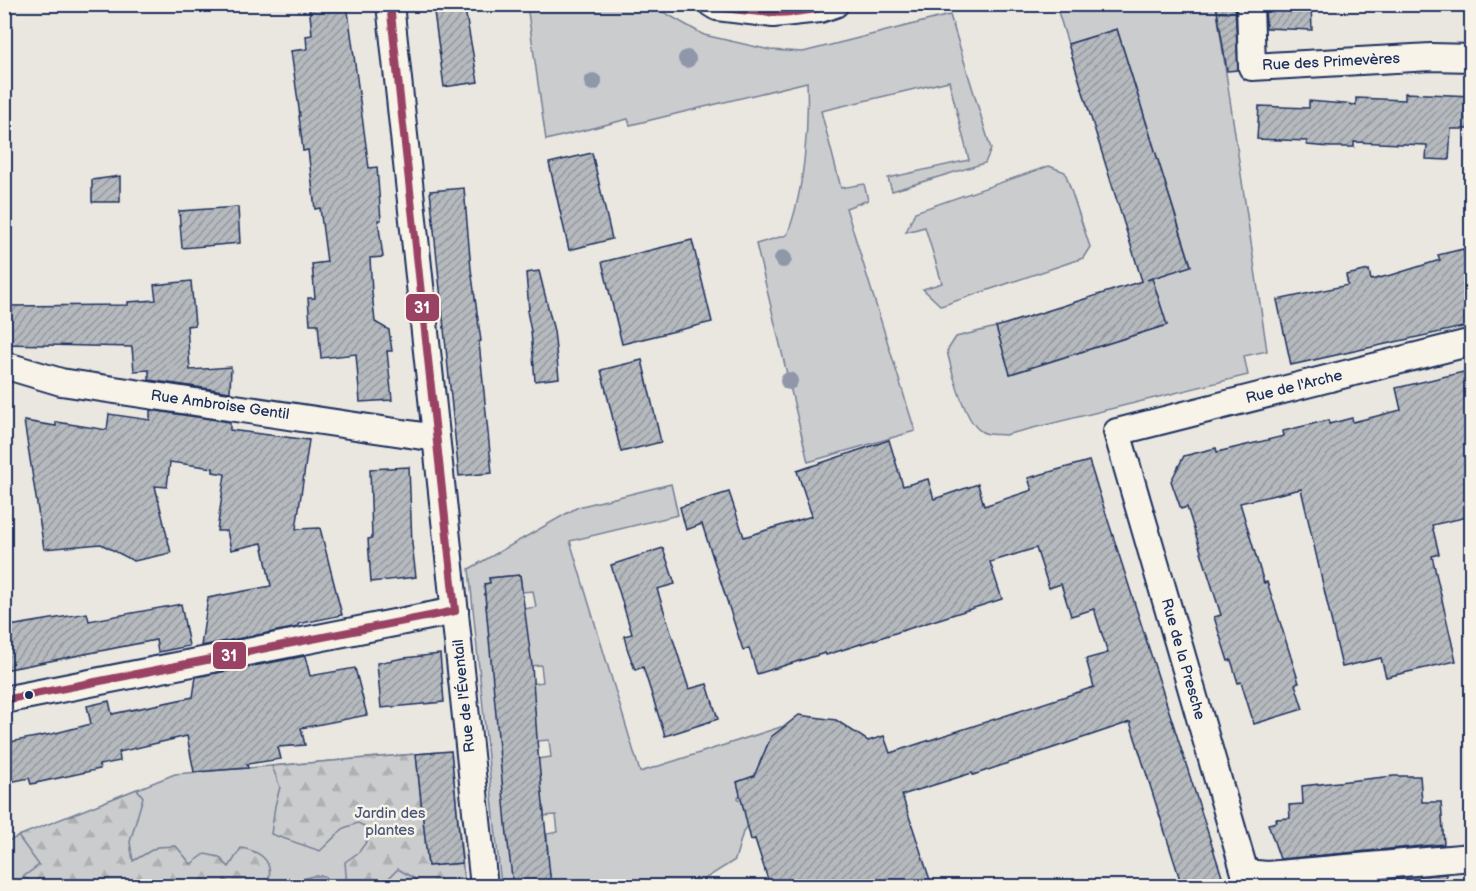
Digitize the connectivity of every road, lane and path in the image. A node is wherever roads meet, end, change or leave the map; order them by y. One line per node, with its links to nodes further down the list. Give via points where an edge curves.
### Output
1 (390, 4): 9 (street, Rue de l'Éventail)
2 (712, 4): 3 (street, via 773,14)
3 (835, 4)
4 (1250, 4): 5 (street, Rue des Primevères, via 1252,67)
5 (1472, 58)
6 (1472, 342): 8 (street, Rue de l'Arche)
7 (4, 365): 9 (street, Rue Ambroise Gentil, via 61,382)
8 (1117, 432): 13 (street, Rue de la Presche)
9 (436, 438): 10 (street, Rue de l'Éventail)
10 (455, 610): 11 (street); 14 (street, Rue de l'Éventail)
11 (4, 700)
12 (1472, 857): 13 (street)
13 (1245, 880)
14 (484, 886)

